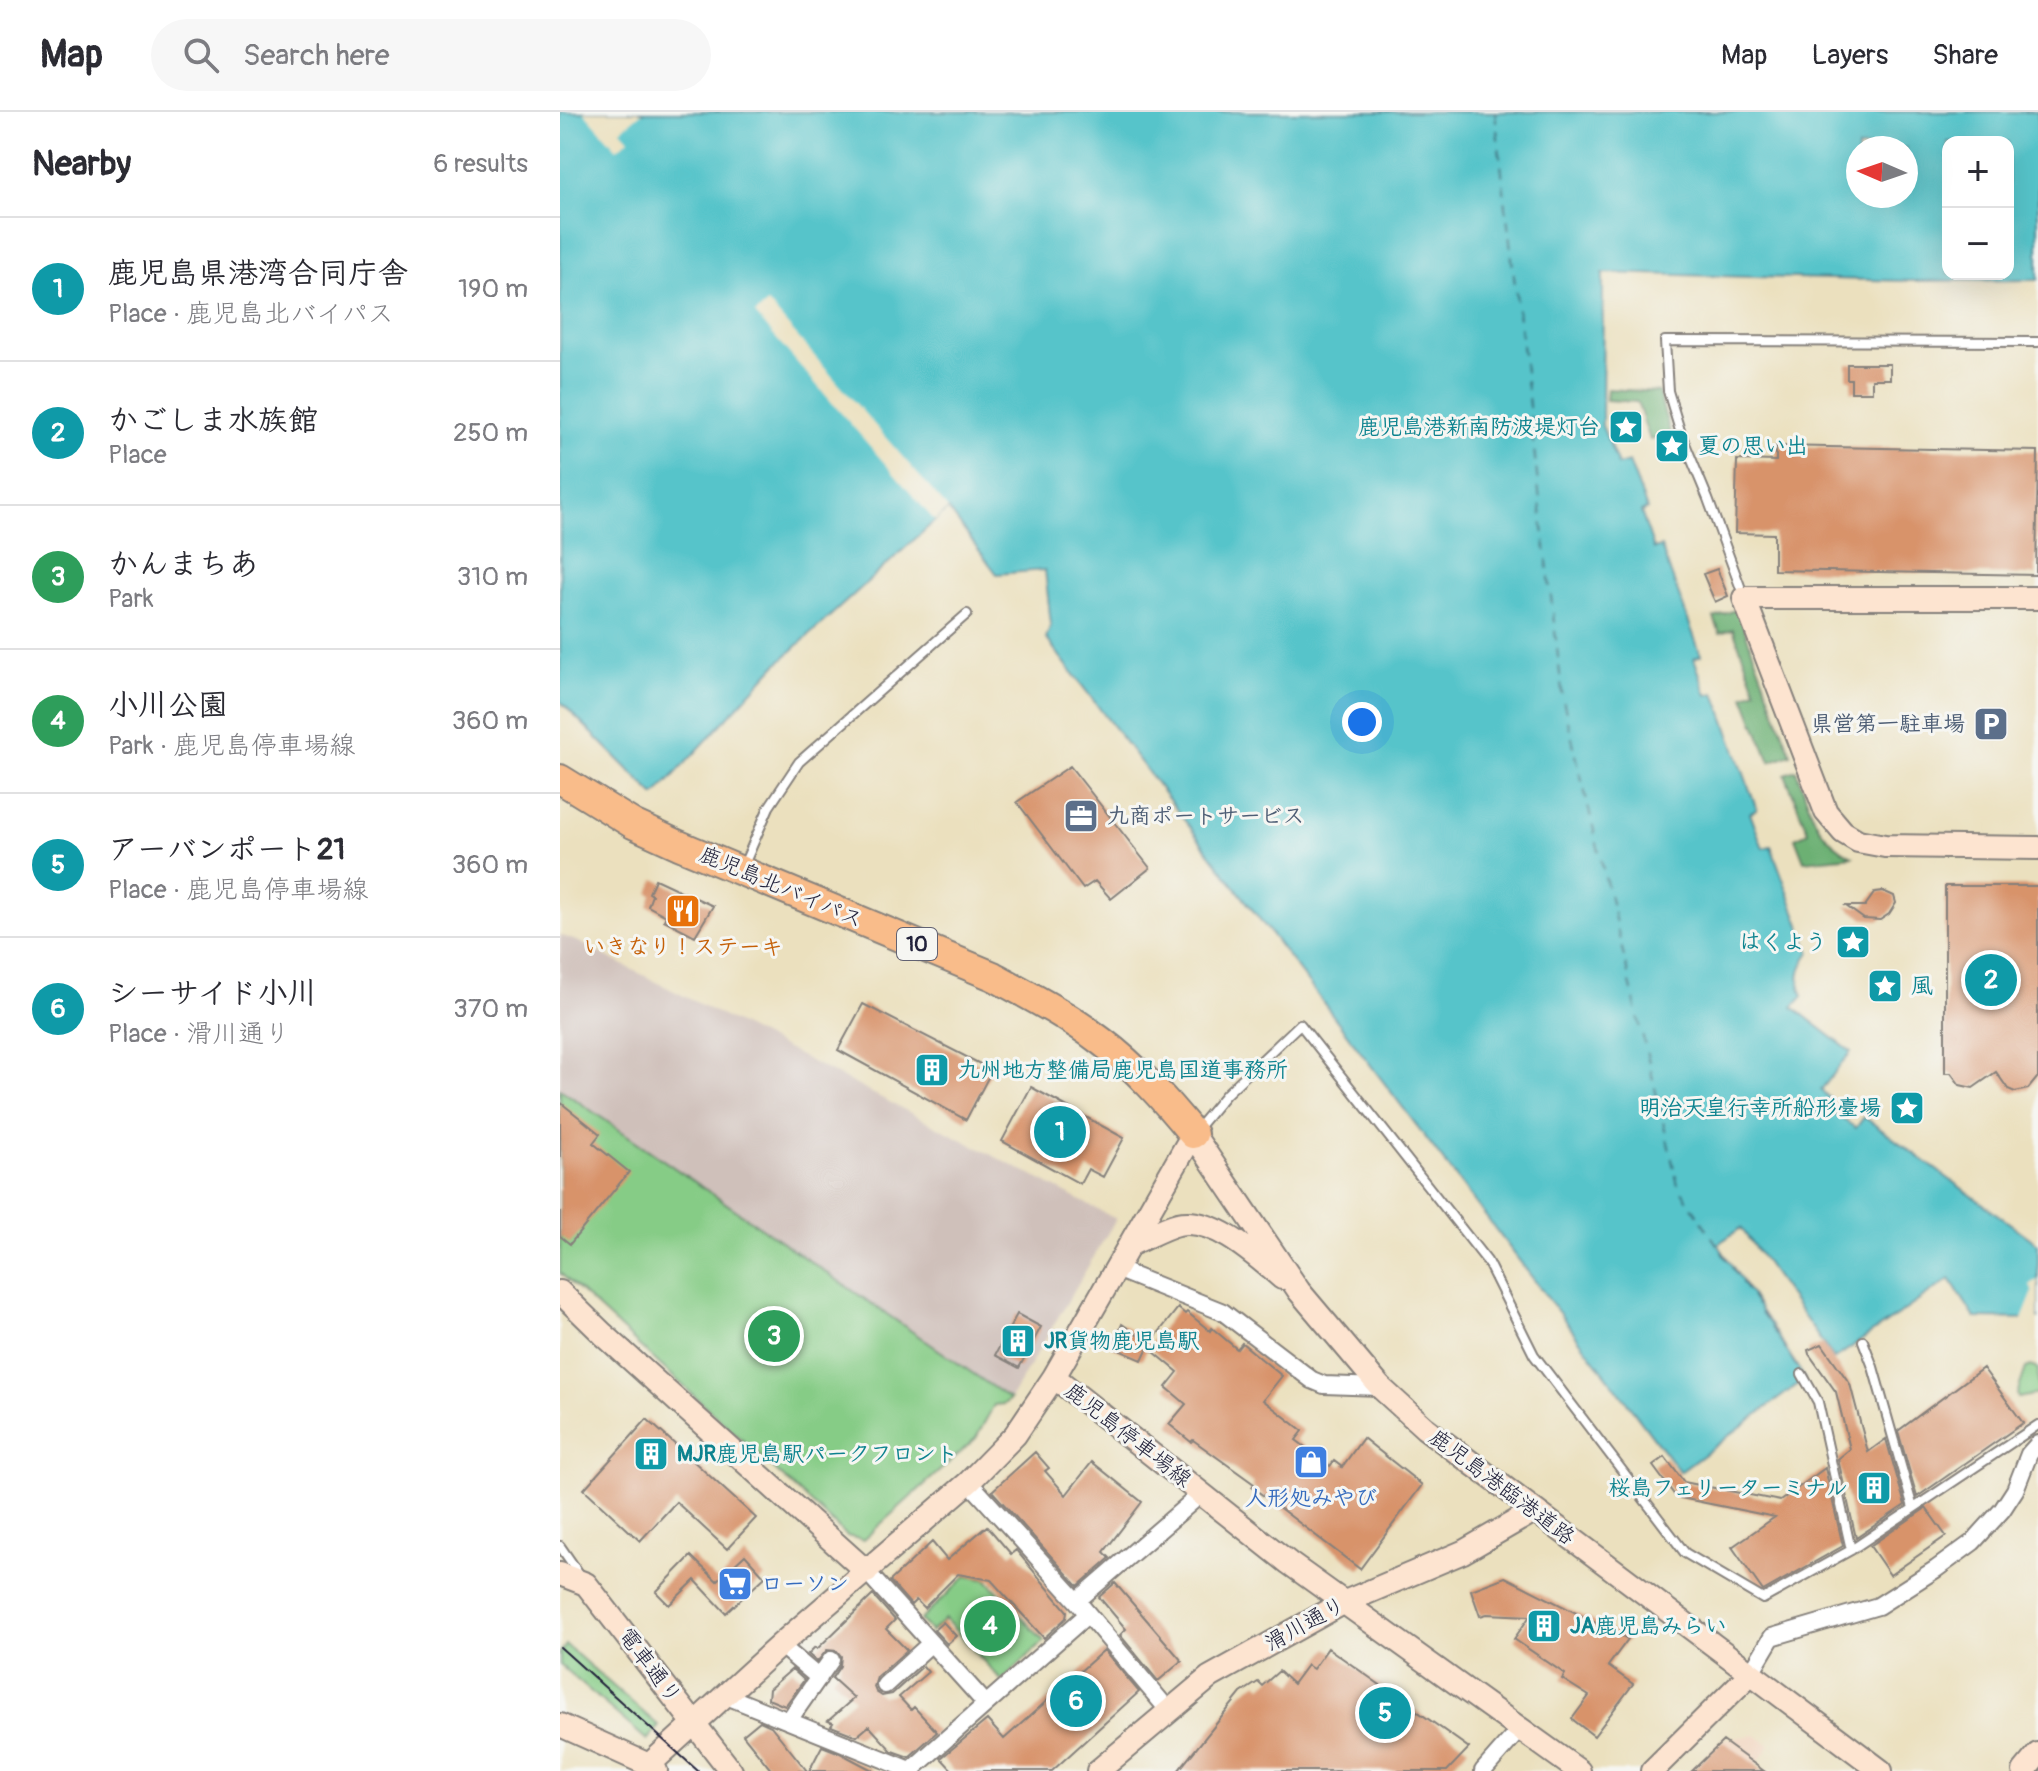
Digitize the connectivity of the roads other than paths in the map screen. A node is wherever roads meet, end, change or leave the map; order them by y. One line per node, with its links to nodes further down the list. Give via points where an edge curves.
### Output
1 (2038, 342): 2 (lane, via 1665,341 1668,391 1681,434)
2 (1744, 598): 3 (street); 6 (street, via 1826,812 1843,832 1885,846)
3 (2038, 598)
4 (967, 614): 7 (lane, via 799,762 769,807)
5 (560, 779): 7 (highway, 鹿児島北バイパス / 10, via 633,824)
6 (2038, 848)
7 (741, 872): 8 (highway, 鹿児島北バイパス / 10, via 993,976 1035,999 1124,1060)
8 (1193, 1134): 9 (street); 11 (street, 鹿児島港臨港道路); 24 (lane, via 1226,1094 1300,1024 1487,1261 1534,1355 1685,1553 1763,1599)
9 (1131, 1244): 10 (street); 11 (street, via 1178,1224 1195,1223 1240,1245)
10 (1116, 1269): 15 (street); 16 (street, via 1223,1312 1312,1380)
11 (1299, 1291): 16 (street, 鹿児島港臨港道路)
12 (560, 1292): 25 (street)
13 (1863, 1341): 21 (lane)
14 (1802, 1374): 24 (lane, via 1818,1402)
15 (1054, 1377): 19 (street, 鹿児島停車場線, via 1015,1435); 20 (street, 鹿児島停車場線)
16 (1380, 1387): 22 (street, 鹿児島港臨港道路)
17 (2038, 1425): 21 (lane)
18 (2038, 1444): 33 (street, via 2002,1510 1973,1542 1878,1606 1772,1637)
19 (969, 1482): 25 (street, 鹿児島停車場線); 29 (street)
20 (1202, 1493): 28 (street, 鹿児島停車場線); 29 (street)
21 (1913, 1508): 24 (lane)
22 (1534, 1511): 28 (street, 滑川通り, via 1463,1552); 33 (street, 鹿児島港臨港道路)
23 (560, 1546): 27 (lane)
24 (1851, 1550)
25 (867, 1572): 30 (street); 31 (street, 鹿児島停車場線)
26 (560, 1574): 27 (street)
27 (586, 1584): 40 (street, 電車通り)
28 (1345, 1602): 38 (street, 滑川通り, via 1210,1677); 42 (street, 鹿児島停車場線)
29 (1082, 1608): 37 (street); 38 (street)
30 (931, 1643): 35 (street); 37 (street)
31 (780, 1645): 34 (street); 36 (street, 鹿児島停車場線)
32 (831, 1660): 34 (street)
33 (1750, 1674): 50 (street); 51 (street, 鹿児島港臨港道路)
34 (819, 1678): 39 (street)
35 (885, 1685)
36 (724, 1695): 39 (street); 40 (street, 鹿児島停車場線)
37 (986, 1704): 46 (street)
38 (1169, 1711): 47 (street, 滑川通り)
39 (789, 1720): 46 (street)
40 (693, 1723): 44 (street, 鹿児島停車場線); 45 (street, 電車通り)
41 (560, 1725): 44 (street, 鹿児島停車場線)
42 (1520, 1729): 48 (street); 49 (street, 鹿児島停車場線)
43 (2038, 1754): 52 (street)
44 (653, 1768)
45 (731, 1771)
46 (912, 1771)
47 (1098, 1771)
48 (1483, 1771)
49 (1579, 1771)
50 (1652, 1771)
51 (1881, 1771)
52 (2024, 1771)

